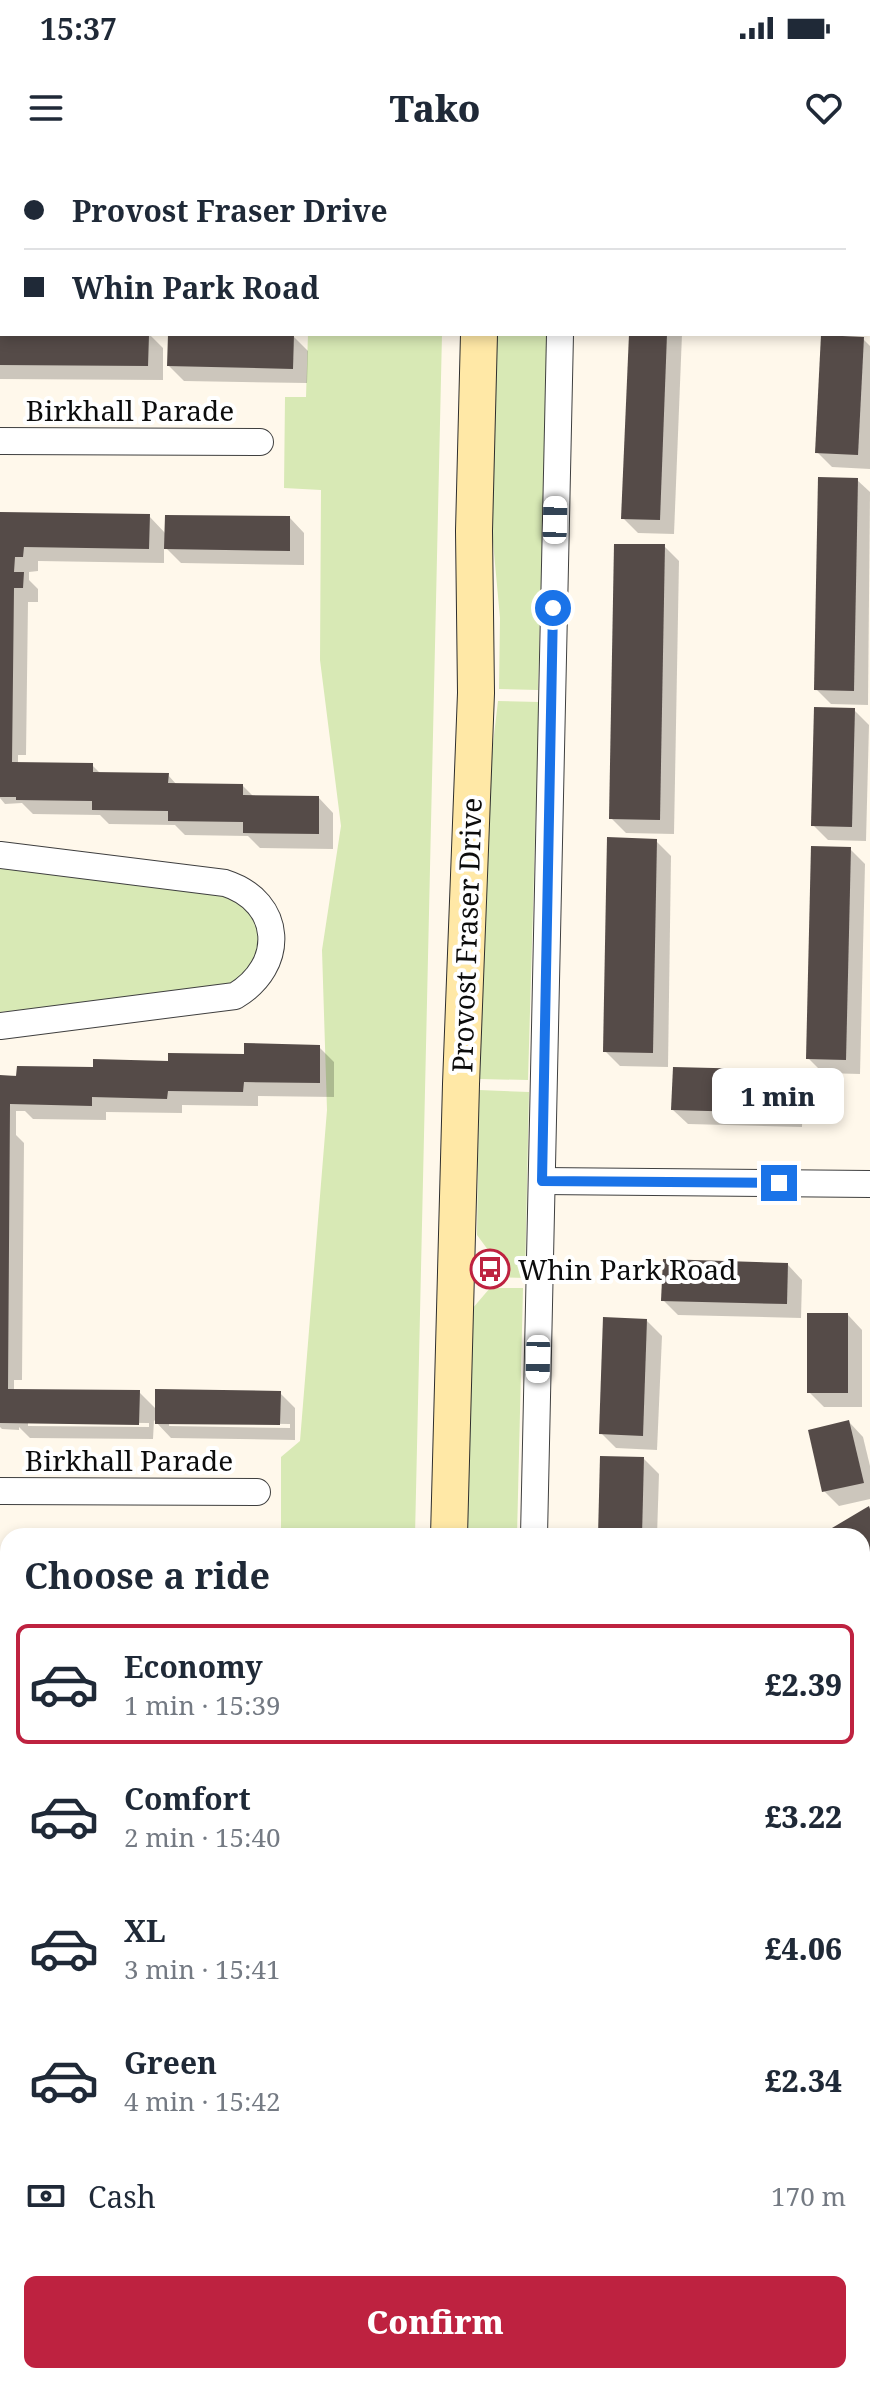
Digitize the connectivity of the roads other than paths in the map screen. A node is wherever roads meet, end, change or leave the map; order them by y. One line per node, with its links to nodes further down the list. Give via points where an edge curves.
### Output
1 (479, 336): 11 (street, Provost Fraser Drive, via 476,693)
2 (560, 336): 7 (street)
3 (0, 441): 4 (street, Birkhall Parade)
4 (260, 442)
5 (0, 855): 6 (street, via 225,883 251,895 271,933 260,977 235,996)
6 (0, 1026)
7 (542, 1181): 8 (street); 12 (street)
8 (870, 1184)
9 (0, 1491): 10 (street, Birkhall Parade)
10 (257, 1492)
11 (449, 1528)
12 (534, 1528)

